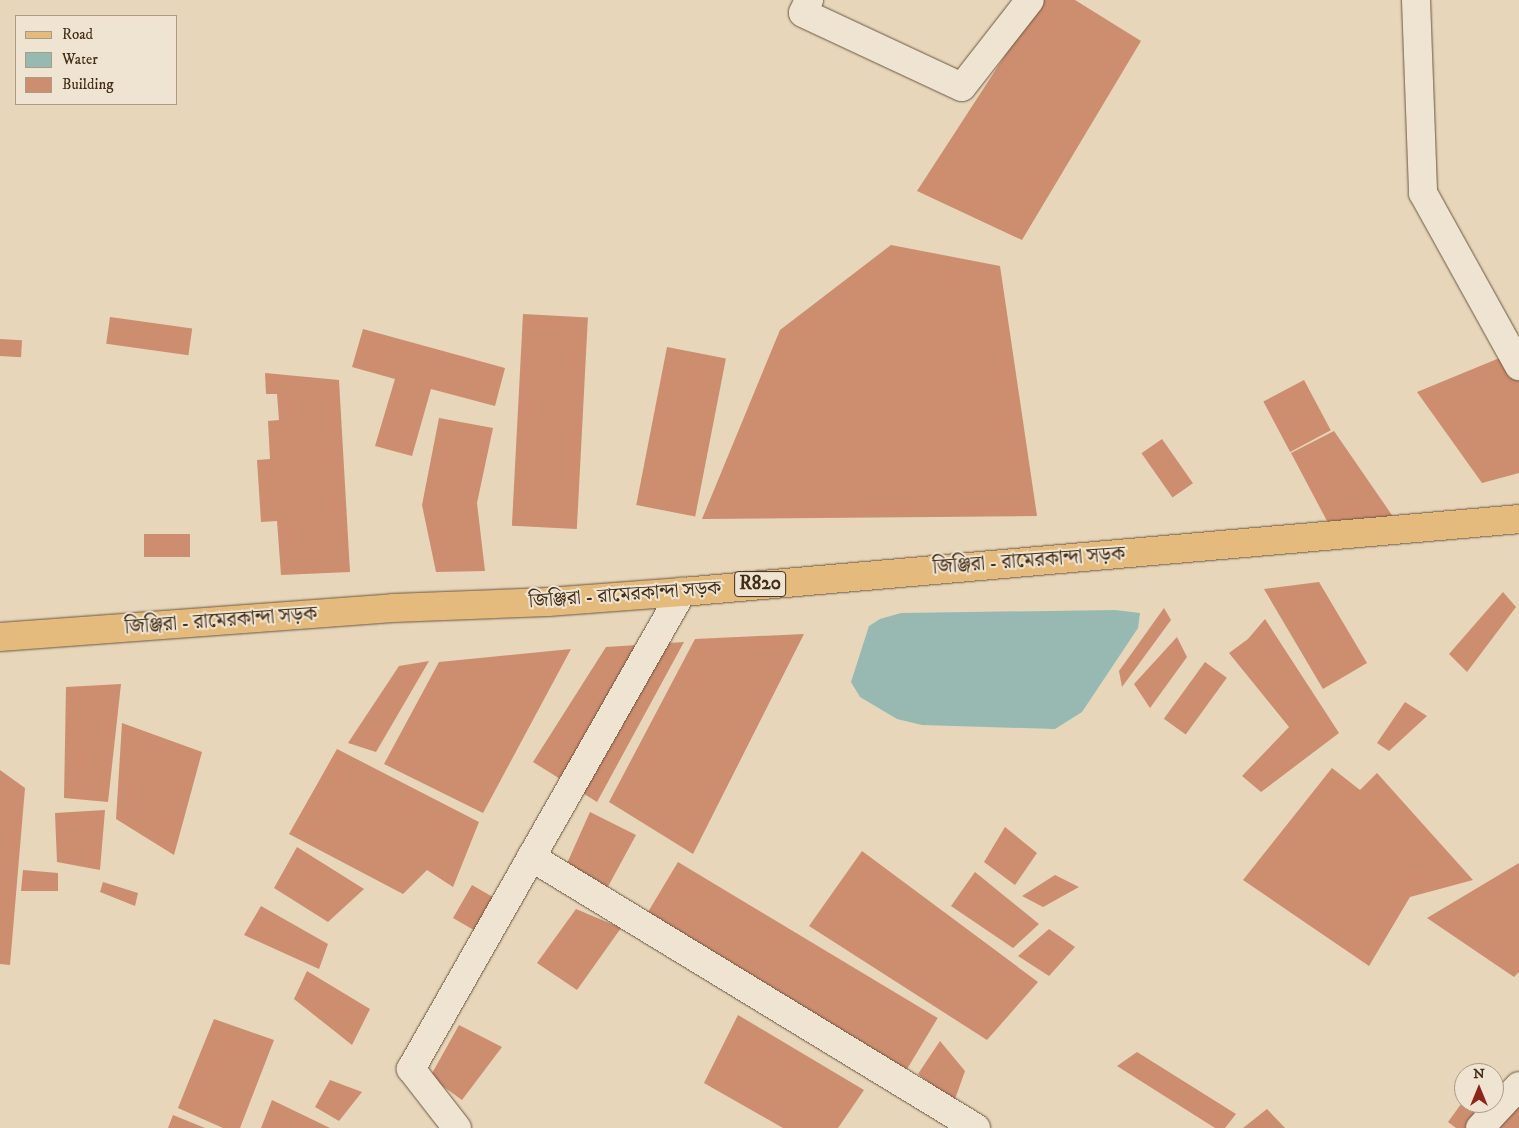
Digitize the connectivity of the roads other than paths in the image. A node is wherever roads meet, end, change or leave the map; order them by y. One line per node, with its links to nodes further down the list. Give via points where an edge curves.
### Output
1 (809, 0): 2 (street, via 803,13 962,87)
2 (1030, 0)
3 (1416, 0): 4 (street, via 1423,193)
4 (1519, 366)
5 (1519, 519): 6 (main road, জিঞ্জিরা - রামেরকান্দা সড়ক / R820)
6 (682, 592): 7 (main road, জিঞ্জিরা - রামেরকান্দা সড়ক / R820, via 548,602 393,608); 8 (street)
7 (0, 638)
8 (531, 857): 10 (street, via 411,1069); 11 (street)
9 (1519, 1086): 12 (street)
10 (457, 1128)
11 (976, 1128)
12 (1480, 1128)

